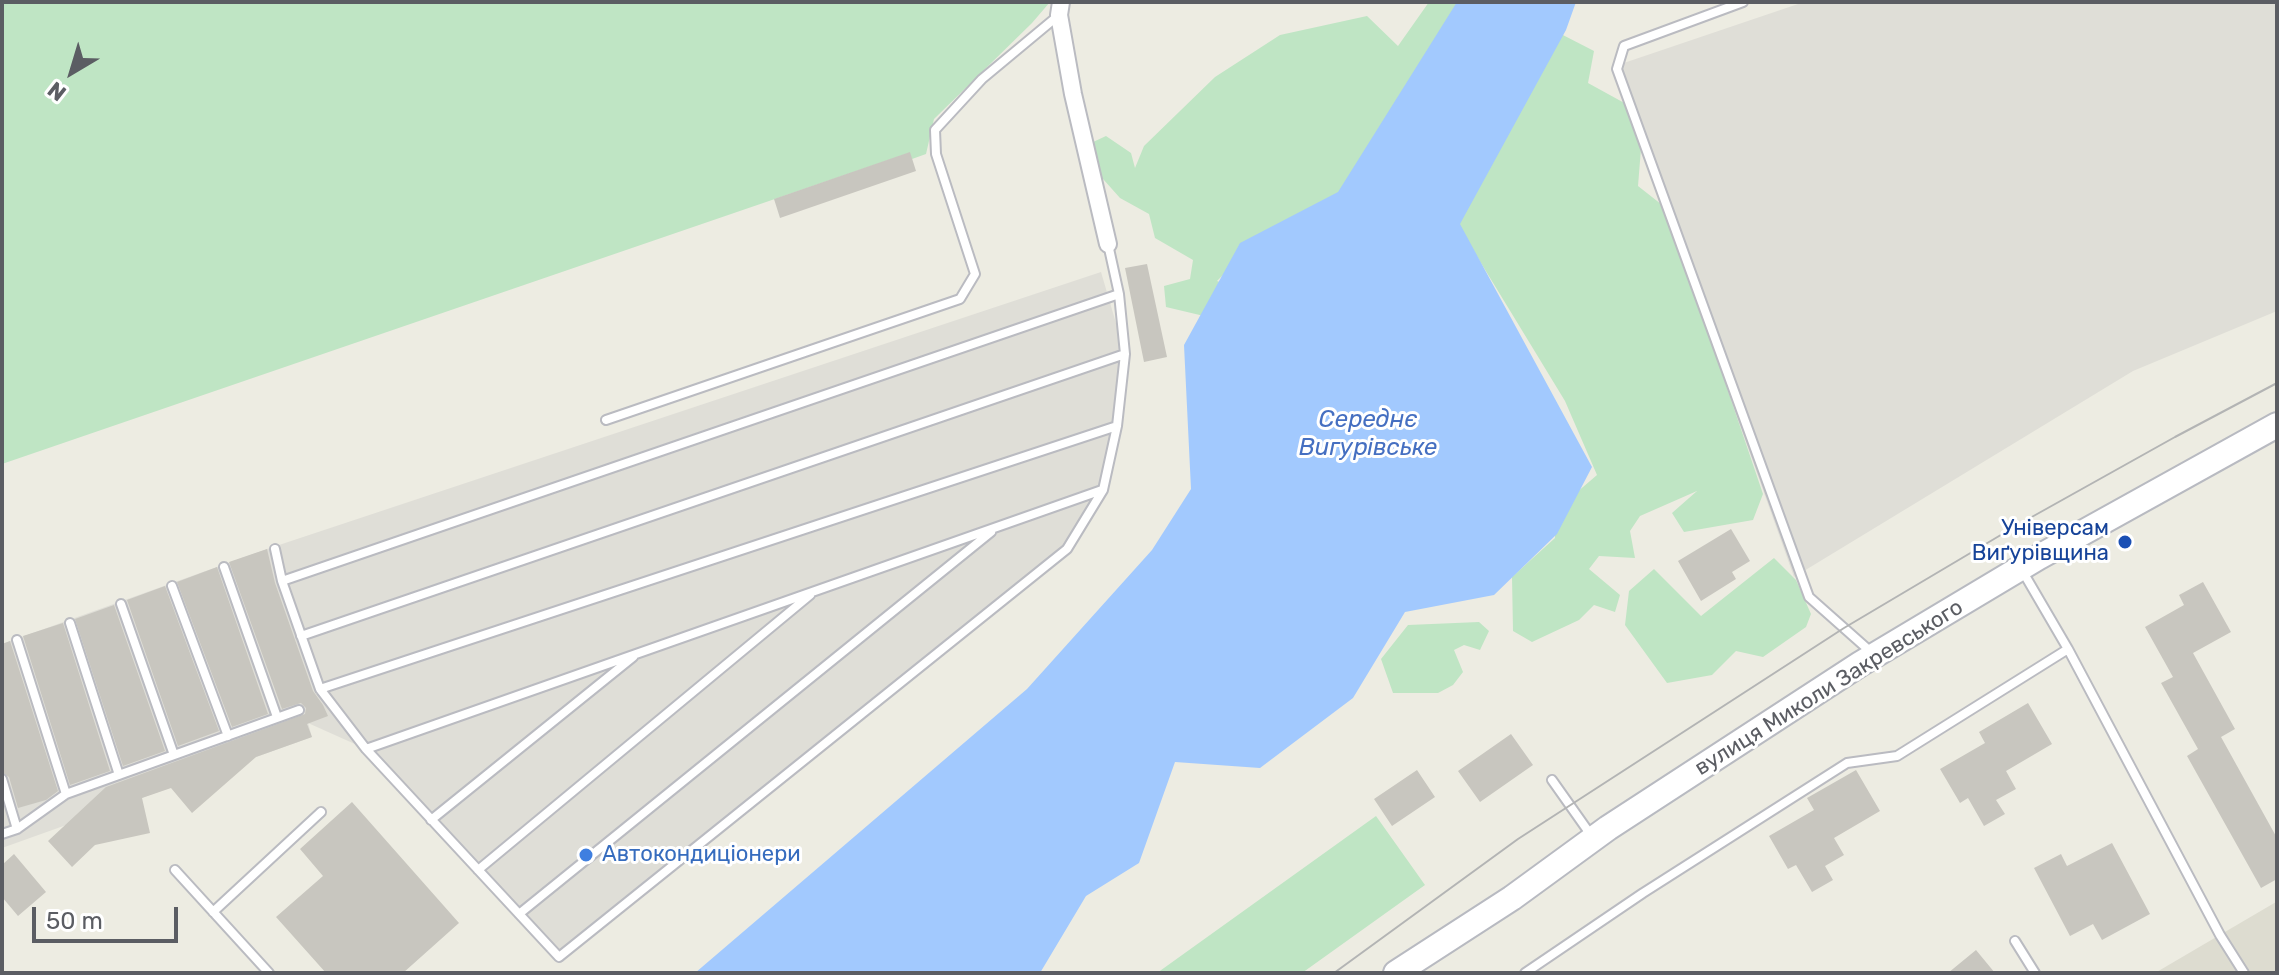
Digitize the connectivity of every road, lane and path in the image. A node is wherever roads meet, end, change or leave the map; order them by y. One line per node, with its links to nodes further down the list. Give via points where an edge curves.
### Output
1 (1743, 2): 23 (lane, via 1624,46 1617,69 1809,597)
2 (1060, 8): 3 (street, via 1073,94); 6 (lane, via 935,130 936,154 975,274 960,299)
3 (1108, 244): 4 (lane)
4 (1119, 294): 5 (lane); 14 (lane)
5 (1125, 354): 8 (lane); 19 (lane)
6 (606, 420)
7 (2277, 425): 13 (street, вулиця Миколи Закревського)
8 (1117, 426): 9 (lane); 24 (lane)
9 (1103, 490): 10 (lane); 42 (lane, via 1067,549 559,957)
10 (996, 527): 16 (lane); 42 (lane)
11 (275, 549): 14 (lane)
12 (224, 567): 26 (lane)
13 (2020, 568): 21 (lane); 23 (street, вулиця Миколи Закревського)
14 (282, 581): 19 (lane)
15 (172, 586): 27 (lane)
16 (814, 591): 22 (lane); 40 (lane)
17 (121, 604): 29 (lane)
18 (70, 623): 30 (lane)
19 (301, 636): 24 (lane)
20 (17, 640): 33 (lane)
21 (2068, 649): 46 (lane, via 1897,756 1847,763); 48 (lane)
22 (638, 653): 28 (lane); 35 (lane)
23 (1875, 655): 38 (street, вулиця Миколи Закревського)
24 (320, 689): 28 (lane)
25 (299, 710): 26 (lane)
26 (277, 717): 27 (lane)
27 (228, 736): 29 (lane)
28 (366, 749): 35 (lane)
29 (174, 755): 30 (lane)
30 (119, 775): 33 (lane)
31 (2, 779): 36 (lane)
32 (1552, 780): 38 (lane)
33 (66, 794): 36 (lane)
34 (321, 812): 41 (lane)
35 (431, 820): 40 (lane)
36 (17, 829): 37 (lane)
37 (2, 834)
38 (1593, 839): 45 (street, вулиця Миколи Закревського)
39 (175, 870): 41 (lane)
40 (478, 870): 42 (lane)
41 (213, 912): 44 (lane)
42 (519, 914)
43 (2015, 941): 47 (lane)
44 (269, 973)
45 (1396, 973)
46 (1525, 973)
47 (2035, 973)
48 (2244, 973)

